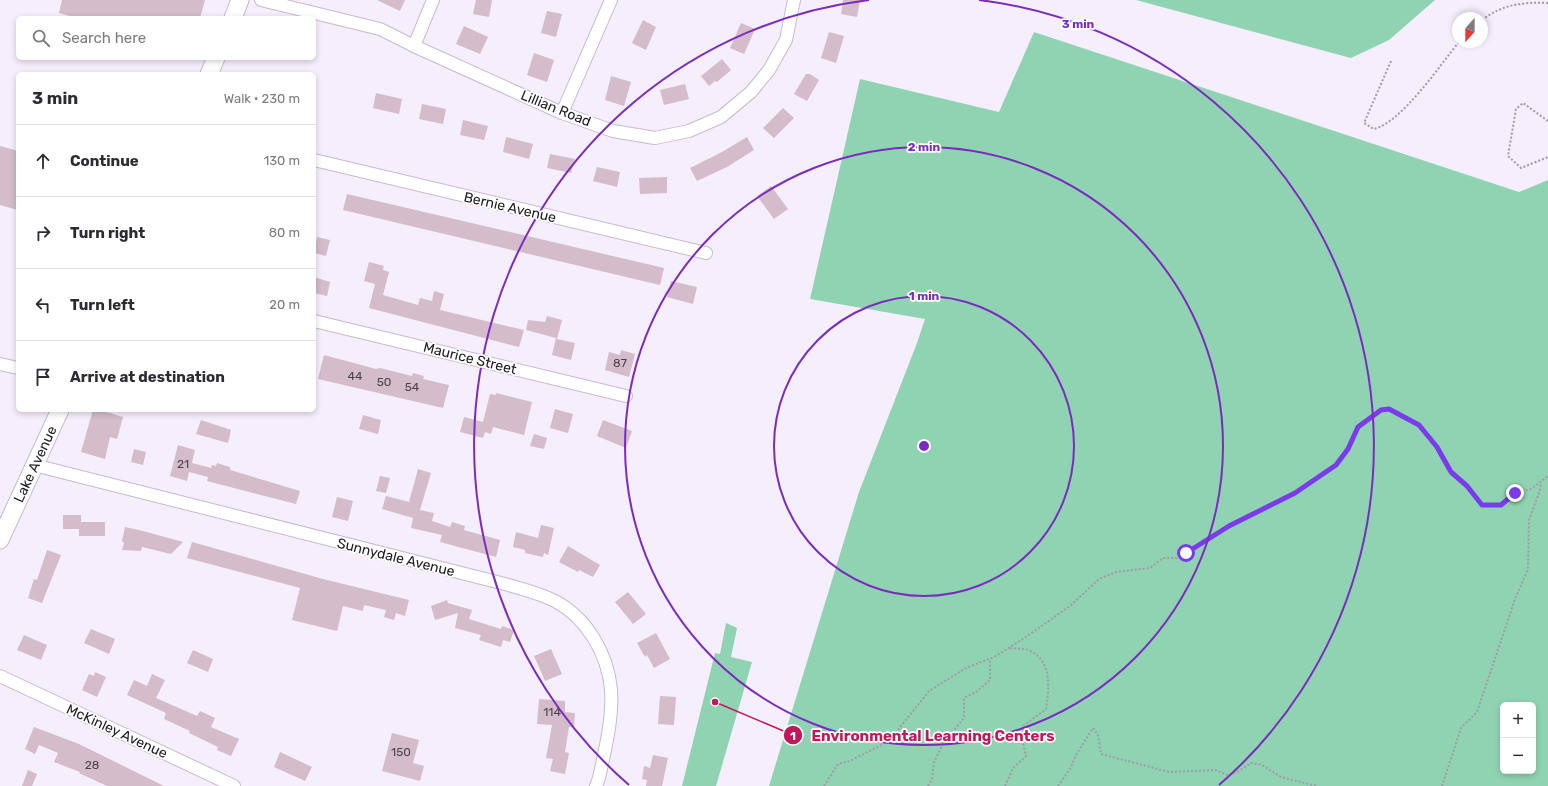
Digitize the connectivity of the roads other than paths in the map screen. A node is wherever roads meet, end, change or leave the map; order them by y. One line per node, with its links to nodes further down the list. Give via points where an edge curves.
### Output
1 (240, 0): 6 (main road)
2 (261, 0): 7 (street, Lillian Road, via 380,29)
3 (433, 0): 7 (street)
4 (610, 0): 10 (street)
5 (794, 0): 10 (street, Lillian Road, via 786,40 769,70 751,92 721,117 689,131 655,138 613,131)
6 (234, 16)
7 (414, 46): 10 (street, Lillian Road)
8 (215, 60): 9 (main road)
9 (210, 72)
10 (562, 112)
11 (316, 160): 12 (street, Bernie Avenue)
12 (706, 253)
13 (316, 321): 16 (street, Maurice Street)
14 (0, 364): 15 (street)
15 (16, 368)
16 (626, 396)
17 (59, 412): 18 (main road, Lake Avenue)
18 (34, 465): 19 (main road, Lake Avenue); 22 (street, Sunnydale Avenue, via 506,584 554,601 571,612 588,629 607,666 611,690 610,720)
19 (0, 540)
20 (0, 676): 21 (street, McKinley Avenue)
21 (234, 786)
22 (596, 786)

